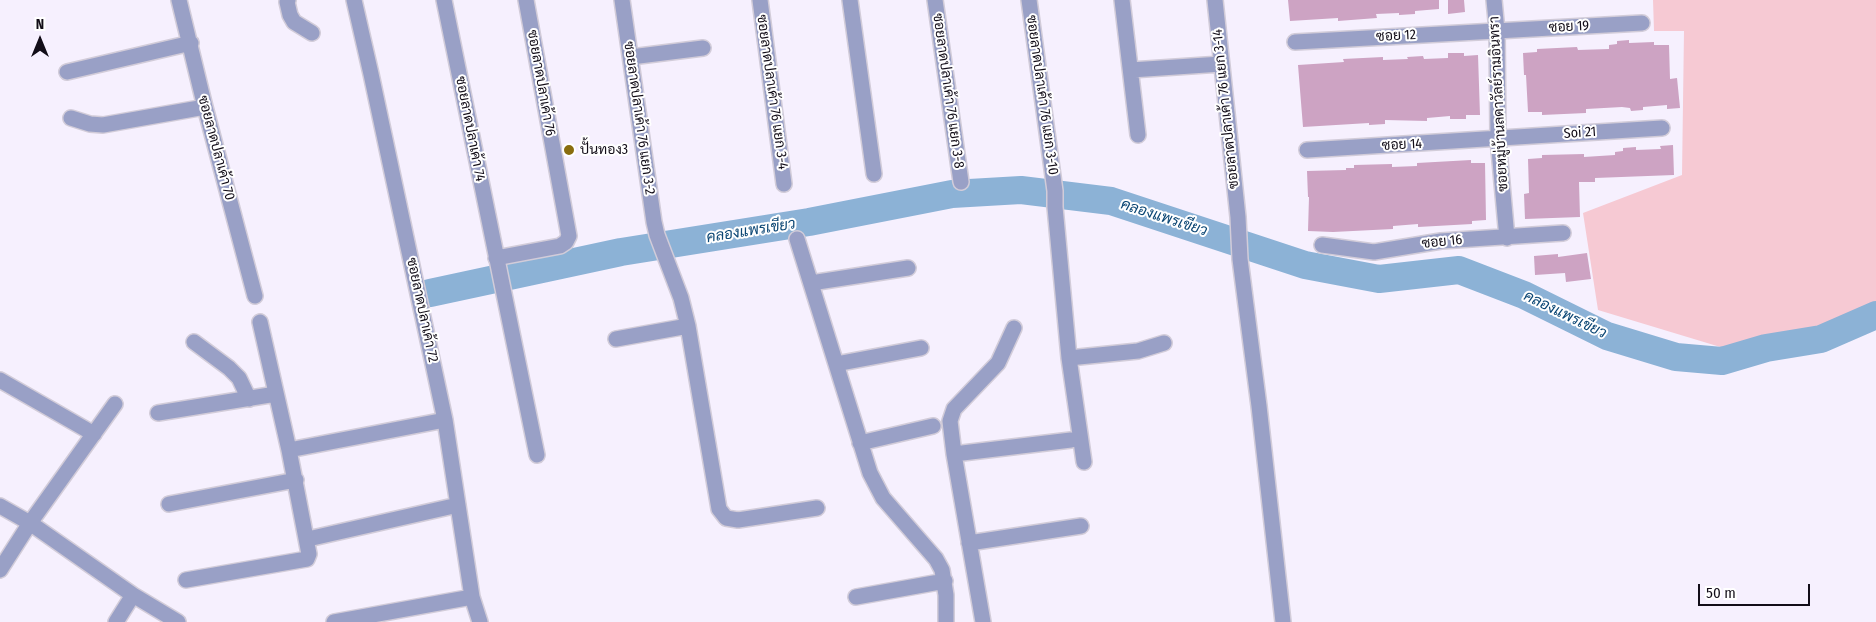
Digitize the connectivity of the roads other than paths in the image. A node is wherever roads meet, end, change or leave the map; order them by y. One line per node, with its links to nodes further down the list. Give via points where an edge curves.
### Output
1 (180, 0): 18 (street, ซอยลาดปลาเค้า 70)
2 (288, 0): 16 (street, via 294,22)
3 (354, 0): 55 (street, ซอยลาดปลาเค้า 72)
4 (444, 0): 37 (street, ซอยลาดปลาเค้า 74)
5 (526, 0): 37 (street, ซอยลาดปลาเค้า 76, via 569,236 560,246)
6 (622, 0): 20 (street, ซอยลาดปลาเค้า 76 แยก 3-2)
7 (760, 0): 32 (street, ซอยลาดปลาเค้า 76 แยก 3-4)
8 (850, 0): 30 (street)
9 (935, 0): 31 (street, ซอยลาดปลาเค้า 76 แยก 3-8)
10 (1029, 0): 48 (street, ซอยลาดปลาเค้า 76 แยก 3-10, via 1055,190)
11 (1122, 0): 22 (street)
12 (1215, 0): 21 (street, ซอยลาดปลาเค้า 76 แยก 3-14)
13 (1494, 0): 15 (street, ซอยหมู่บ้านลดาวัลย์รามอินทรา)
14 (1642, 23): 15 (street, ซอย 19)
15 (1497, 31): 17 (street, ซอย 12); 28 (street, ซอยหมู่บ้านลดาวัลย์รามอินทรา)
16 (312, 33)
17 (1295, 42)
18 (191, 43): 23 (street); 24 (street, ซอยลาดปลาเค้า 70)
19 (703, 48): 20 (street)
20 (631, 57): 42 (street, ซอยลาดปลาเค้า 76 แยก 3-2, via 657,235)
21 (1221, 64): 22 (street); 85 (street, ซอยลาดปลาเค้า 76 แยก 3-14, via 1240,259)
22 (1131, 70): 27 (street)
23 (67, 72)
24 (205, 106): 25 (street, via 103,125); 40 (street, ซอยลาดปลาเค้า 70)
25 (70, 118)
26 (1662, 128): 28 (street, Soi 21)
27 (1138, 135)
28 (1498, 139): 29 (street, ซอย 14); 34 (street, ซอยหมู่บ้านลดาวัลย์รามอินทรา)
29 (1307, 150)
30 (874, 174)
31 (961, 182)
32 (784, 184)
33 (1563, 233): 34 (street, ซอย 16)
34 (1507, 238): 36 (street, ซอย 16, via 1441,241 1374,252)
35 (797, 239): 39 (street)
36 (1322, 244)
37 (496, 258): 61 (street, ซอยลาดปลาเค้า 74)
38 (908, 268): 39 (street)
39 (811, 283): 49 (street)
40 (255, 296)
41 (260, 322): 51 (street)
42 (688, 326): 44 (street); 68 (street, ซอยลาดปลาเค้า 76 แยก 3-2, via 719,508 726,518 738,520)
43 (1014, 328): 62 (street, via 998,362 954,409 950,420)
44 (616, 339)
45 (194, 342): 52 (street, via 239,378)
46 (1164, 343): 48 (street, via 1138,351)
47 (921, 348): 49 (street)
48 (1069, 358): 63 (street, ซอยลาดปลาเค้า 76 แยก 3-10)
49 (836, 364): 59 (street)
50 (0, 380): 57 (street)
51 (276, 394): 52 (street); 60 (street)
52 (249, 398): 54 (street)
53 (115, 404): 57 (street)
54 (158, 412)
55 (445, 420): 60 (street); 66 (street, ซอยลาดปลาเค้า 72)
56 (933, 426): 59 (street)
57 (94, 434): 69 (street)
58 (1071, 440): 62 (street)
59 (860, 443): 75 (street, via 883,498 936,559)
60 (289, 450): 64 (street)
61 (537, 454)
62 (954, 454): 72 (street)
63 (1084, 462)
64 (296, 480): 65 (street); 71 (street)
65 (169, 504)
66 (458, 504): 71 (street); 77 (street, ซอยลาดปลาเค้า 72)
67 (0, 506): 69 (street)
68 (817, 508)
69 (30, 523): 73 (street); 76 (street)
70 (1081, 526): 72 (street)
71 (308, 539): 74 (street, via 310,550 307,559)
72 (969, 543): 84 (street)
73 (0, 570)
74 (186, 580)
75 (945, 581): 78 (street); 83 (street)
76 (133, 595): 79 (street); 80 (street)
77 (472, 597): 81 (street); 82 (street, ซอยลาดปลาเค้า 72)
78 (856, 597)
79 (116, 622)
80 (178, 622)
81 (334, 622)
82 (480, 622)
83 (946, 622)
84 (983, 622)
85 (1283, 622)

